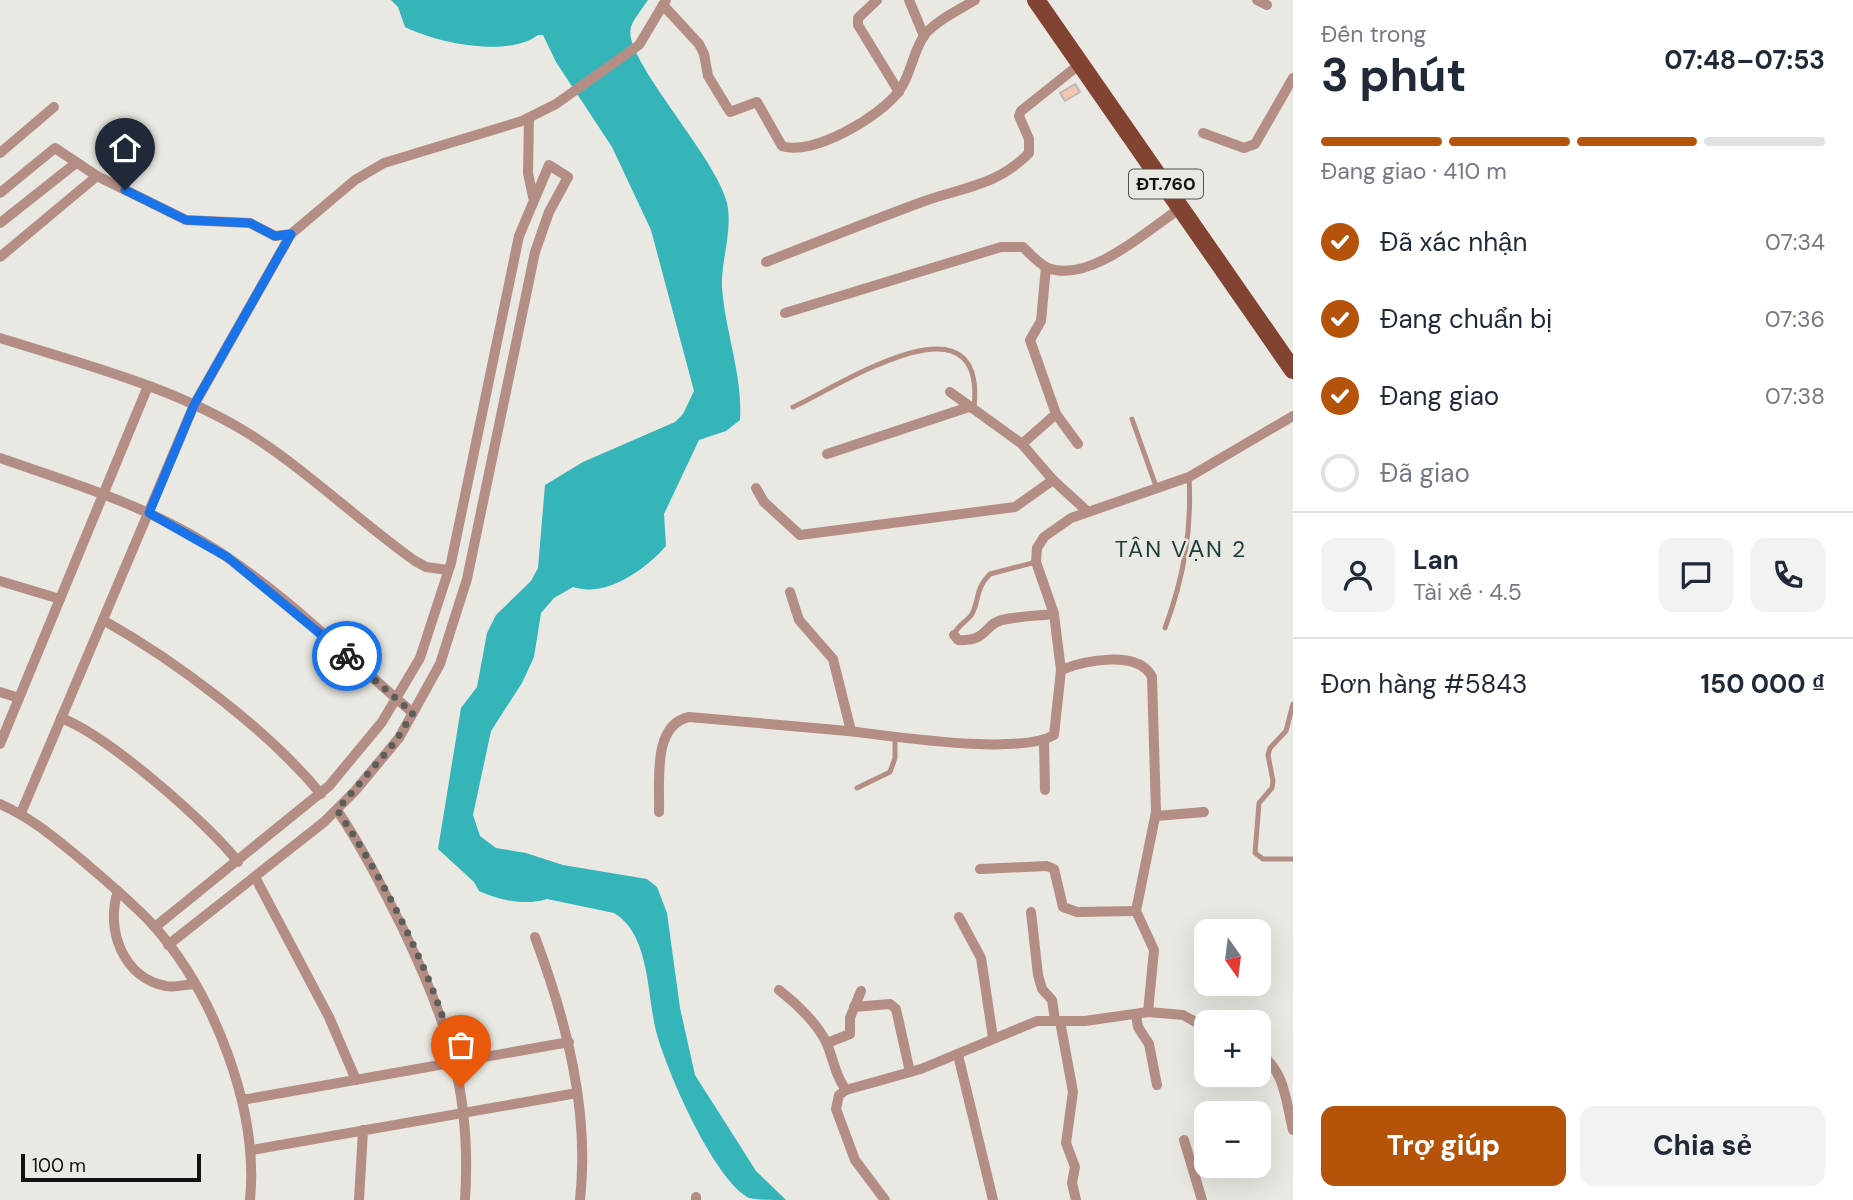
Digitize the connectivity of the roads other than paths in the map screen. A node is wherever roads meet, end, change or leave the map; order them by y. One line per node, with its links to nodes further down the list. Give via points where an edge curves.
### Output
1 (877, 0): 9 (street, via 858,18 858,25)
2 (909, 0): 6 (street)
3 (975, 0): 6 (street)
4 (1036, 0): 7 (main road, ĐT.760)
5 (665, 2): 9 (street, via 699,44 708,76 730,112 757,102 782,146 810,148 866,120); 11 (street, via 639,45)
6 (924, 36): 9 (street)
7 (1080, 64): 18 (main road, ĐT.760); 22 (street, via 1021,111 1018,116 1029,139 1029,153 1003,175)
8 (1293, 78): 12 (street, via 1255,144 1244,148)
9 (899, 92)
10 (54, 107): 13 (street)
11 (529, 118): 17 (street, via 528,173); 20 (street, via 384,163 355,180)
12 (1203, 133)
13 (0, 153)
14 (76, 163): 15 (street); 16 (street, via 55,148); 19 (street)
15 (97, 176): 20 (street, via 186,220 250,223 275,236); 21 (street)
16 (0, 193)
17 (533, 197): 24 (street, via 519,236); 25 (street, via 549,165 568,177 535,252)
18 (1182, 207): 23 (street, via 1099,264 1077,270); 28 (main road, ĐT.760)
19 (0, 223)
20 (291, 234): 31 (street)
21 (0, 257)
22 (766, 262)
23 (1046, 267): 26 (street, via 1023,247 1001,247); 34 (street, via 1041,321 1030,340)
24 (508, 292): 25 (street); 49 (street)
25 (527, 294): 62 (street, via 467,579 436,674)
26 (785, 313)
27 (0, 338): 29 (street)
28 (1293, 370)
29 (148, 386): 31 (street); 45 (street)
30 (950, 392): 33 (street)
31 (194, 405): 47 (street); 49 (street, via 276,452 415,561)
32 (793, 407): 33 (lane, via 895,356 943,347 956,350 966,362 976,390)
33 (971, 407): 37 (street); 39 (street)
34 (1056, 414): 37 (street); 38 (street)
35 (1293, 416): 41 (street)
36 (1132, 419): 44 (lane)
37 (1022, 444): 42 (street)
38 (1078, 444)
39 (827, 454)
40 (0, 458): 45 (street)
41 (1189, 477): 44 (street); 55 (lane, via 1187,553)
42 (1053, 480): 43 (street, via 1015,507 800,535 764,502); 46 (street)
43 (756, 488)
44 (1157, 489): 46 (street)
45 (103, 494): 47 (street); 52 (street)
46 (1088, 512): 48 (street, via 1044,537)
47 (149, 513): 54 (street); 60 (street, via 227,557)
48 (1036, 562): 53 (street); 56 (lane, via 990,574 976,594 973,613)
49 (449, 570): 60 (street, via 424,649)
50 (0, 581): 52 (street)
51 (790, 592): 64 (street, via 799,620 833,659)
52 (60, 599): 59 (street)
53 (1054, 614): 56 (street, via 998,621 972,640 958,640); 57 (street)
54 (103, 620): 63 (street); 70 (street, via 165,657 269,742)
55 (1165, 628)
56 (954, 635)
57 (1060, 670): 66 (street, via 1057,726 1054,735); 76 (street, via 1094,659 1122,661 1149,671)
58 (0, 692): 59 (street)
59 (19, 698): 67 (street)
60 (396, 698): 62 (street); 70 (street, via 379,727)
61 (1293, 704): 77 (lane, via 1286,732 1268,755 1273,781 1259,803 1255,853 1263,859)
62 (413, 713): 72 (street, via 395,742)
63 (61, 718): 75 (street); 78 (street, via 90,732 158,786 222,841)
64 (851, 732): 65 (street); 73 (street, via 678,719 667,729 662,747)
65 (895, 739): 66 (street); 68 (lane, via 890,772)
66 (1044, 741): 69 (street)
67 (0, 744)
68 (857, 788)
69 (1045, 790)
70 (321, 794): 78 (street)
71 (0, 804): 75 (street)
72 (337, 810): 80 (street); 99 (street, via 375,874 433,992)
73 (659, 812)
74 (1204, 812): 76 (street)
75 (21, 813): 81 (street)
76 (1156, 816): 82 (street)
77 (1293, 859)
78 (238, 862): 85 (street)
79 (980, 869): 82 (street, via 1047,866 1054,869 1063,907 1077,912)
80 (255, 877): 87 (street); 102 (street, via 329,1017)
81 (118, 891): 85 (street); 88 (street, via 116,928 120,951 130,966 168,987)
82 (1136, 911): 92 (street, via 1154,950)
83 (1031, 912): 93 (street, via 1038,975)
84 (959, 917): 95 (street, via 981,958)
85 (155, 927): 87 (street)
86 (535, 937): 96 (street)
87 (168, 945): 88 (street)
88 (193, 984): 106 (street, via 216,1027)
89 (779, 990): 97 (street)
90 (861, 991): 91 (street)
91 (854, 1007): 97 (street, via 850,1034); 101 (street, via 890,1004 896,1009)
92 (1142, 1013): 93 (street); 94 (street, via 1183,1015); 103 (street, via 1138,1027 1149,1044)
93 (1057, 1021): 95 (street, via 1037,1021); 118 (street, via 1073,1092 1066,1143 1075,1167)
94 (1194, 1021)
95 (993, 1038): 98 (street)
96 (569, 1042): 99 (street); 105 (street)
97 (827, 1043): 104 (street)
98 (958, 1055): 101 (street); 117 (street)
99 (457, 1062): 102 (street); 107 (street)
100 (1271, 1062): 109 (street, via 1280,1076)
101 (910, 1072): 104 (street)
102 (356, 1080): 106 (street)
103 (1157, 1085)
104 (846, 1090): 116 (street, via 839,1095 836,1109 855,1160)
105 (577, 1093): 107 (street); 115 (street)
106 (242, 1100): 111 (street)
107 (465, 1113): 108 (street); 114 (street)
108 (363, 1130): 111 (street); 113 (street)
109 (1293, 1130)
110 (1184, 1140): 119 (street)
111 (252, 1150): 112 (street)
112 (250, 1200)
113 (359, 1200)
114 (466, 1200)
115 (580, 1200)
116 (885, 1200)
117 (993, 1200)
118 (1076, 1200)
119 (1202, 1200)

